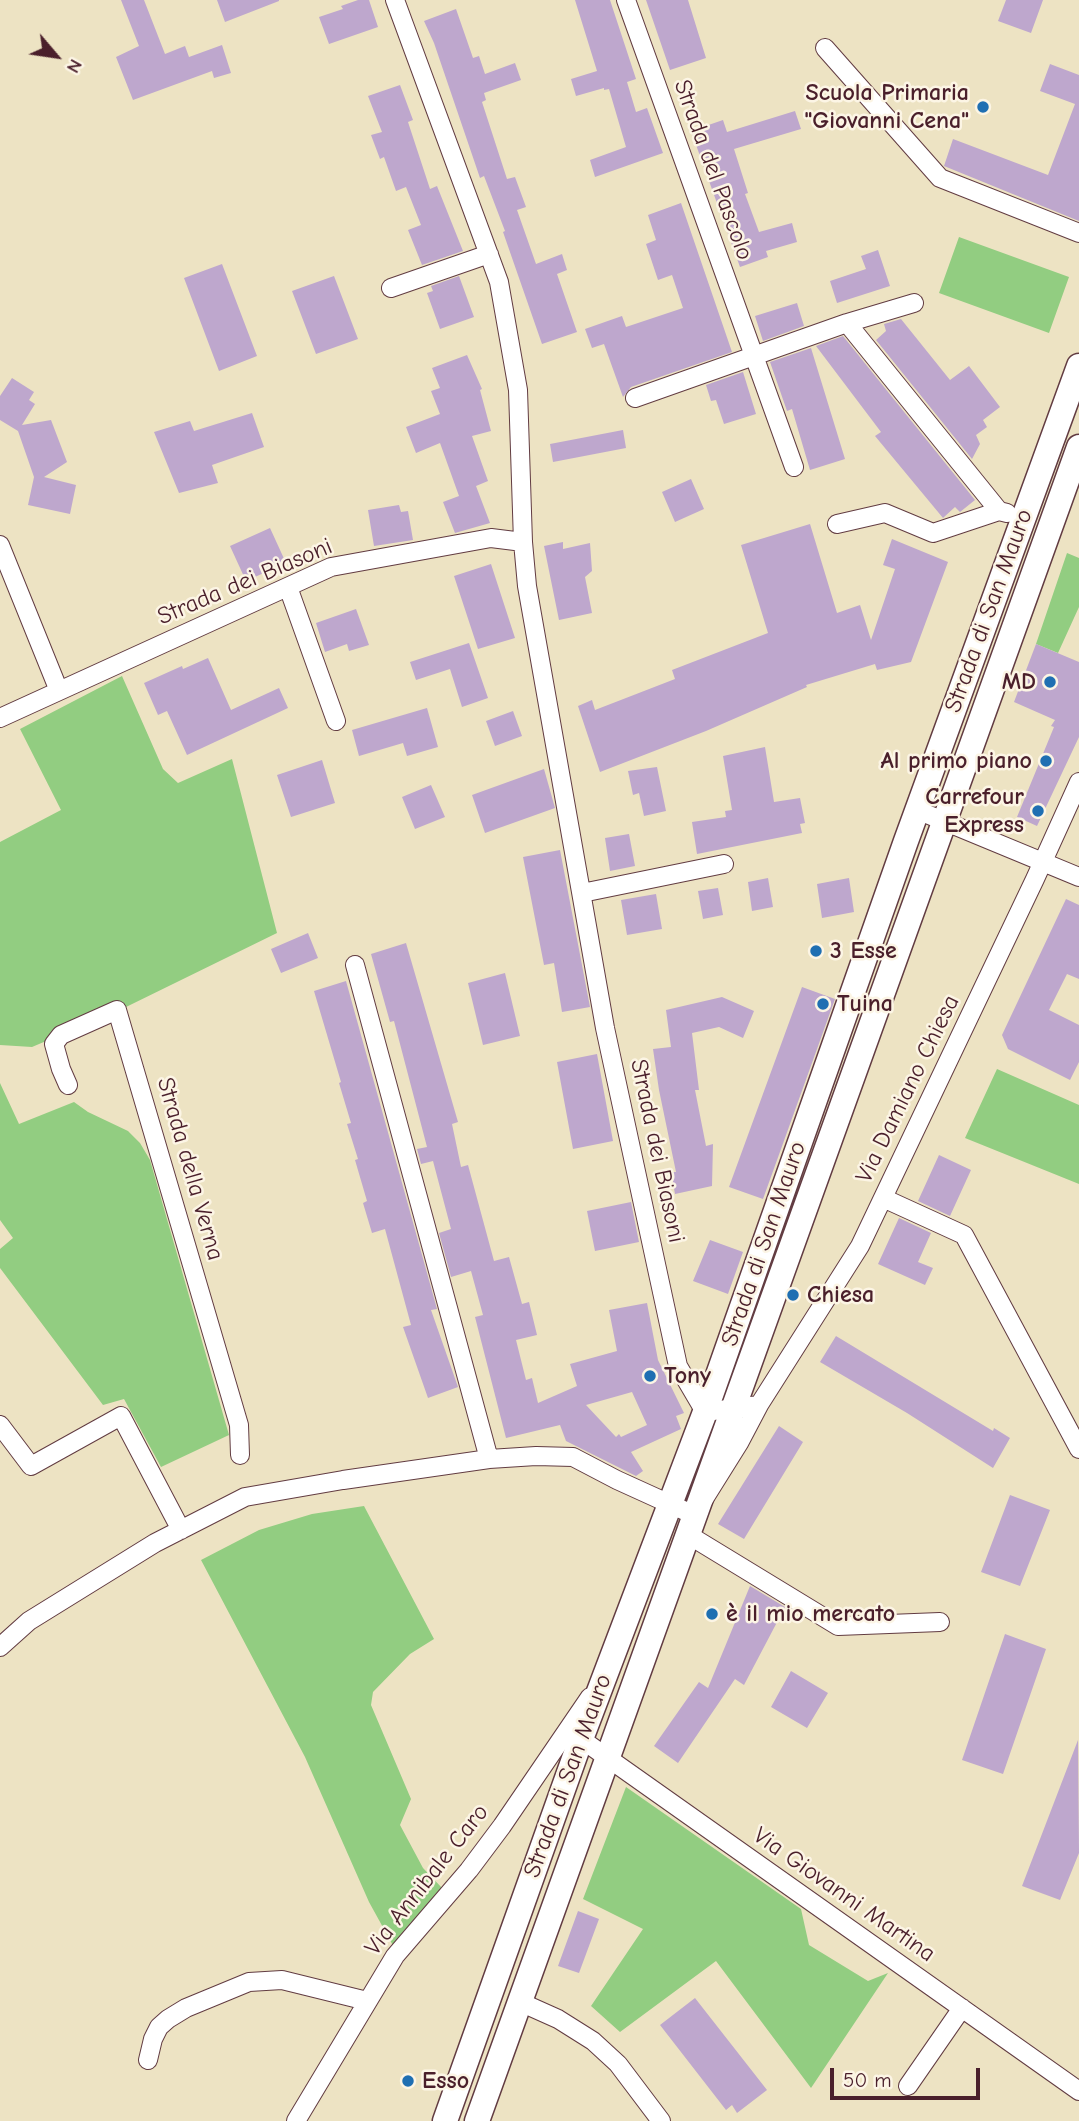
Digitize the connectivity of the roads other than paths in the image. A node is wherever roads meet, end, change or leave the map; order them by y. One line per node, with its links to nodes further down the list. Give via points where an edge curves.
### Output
1 (395, 0): 5 (street, Strada dei Biasoni)
2 (626, 0): 9 (street, Strada del Pascolo)
3 (825, 48): 4 (street, via 940,178)
4 (1079, 233)
5 (489, 254): 6 (street); 17 (street, Strada dei Biasoni, via 499,282 518,390)
6 (391, 288)
7 (914, 303): 8 (street)
8 (847, 323): 9 (street); 14 (street)
9 (754, 356): 11 (street); 13 (street, Strada del Pascolo)
10 (1079, 366): 15 (main road, Strada di San Mauro)
11 (635, 398)
12 (1079, 447): 26 (main road, Strada di San Mauro)
13 (793, 467)
14 (999, 511): 15 (street); 16 (street, via 933,533 885,513)
15 (1024, 518): 25 (main road, Strada di San Mauro)
16 (837, 524)
17 (523, 542): 20 (street, Strada dei Biasoni, via 491,538 331,567); 30 (street, Strada dei Biasoni)
18 (0, 545): 19 (street)
19 (6, 576): 21 (street)
20 (288, 587): 21 (street, Strada dei Biasoni); 23 (street)
21 (59, 691): 22 (street, Strada dei Biasoni)
22 (0, 718)
23 (336, 721)
24 (1079, 782): 27 (street, Via Damiano Chiesa)
25 (917, 810): 26 (street); 36 (main road, Strada di San Mauro)
26 (946, 822): 27 (street); 35 (main road, Strada di San Mauro)
27 (1044, 862): 29 (street); 33 (street, Via Damiano Chiesa)
28 (723, 864): 30 (street)
29 (1079, 877)
30 (582, 893): 36 (street, Strada dei Biasoni, via 678,1366)
31 (355, 965): 40 (street)
32 (68, 1085): 39 (street, Strada della Verna, via 54,1044 61,1035 117,1010 239,1425)
33 (883, 1198): 34 (street, Via Damiano Chiesa, via 860,1246); 38 (street, via 964,1235)
34 (759, 1405): 35 (street); 42 (street, Via Damiano Chiesa)
35 (732, 1408): 36 (street); 42 (main road, Strada di San Mauro)
36 (705, 1412): 41 (main road, Strada di San Mauro)
37 (0, 1425): 43 (street, via 31,1466 121,1416)
38 (1079, 1449)
39 (240, 1455)
40 (489, 1459): 41 (street, via 573,1457); 43 (street, via 245,1497)
41 (670, 1504): 42 (street); 46 (main road, Strada di San Mauro)
42 (690, 1525): 44 (street, via 838,1626); 48 (main road, Strada di San Mauro)
43 (181, 1530): 45 (street, via 29,1621)
44 (940, 1622)
45 (0, 1647)
46 (605, 1674): 47 (main road, Strada di San Mauro); 49 (street, Via Annibale Caro, via 502,1826 395,1956)
47 (580, 1739): 48 (street, Via Giovanni Martina); 56 (main road, Strada di San Mauro)
48 (606, 1757): 50 (main road, Strada di San Mauro); 51 (street, Via Giovanni Martina)
49 (367, 2001): 52 (street, via 282,1980 249,1982 168,2019 159,2026); 55 (street, Via Annibale Caro)
50 (520, 2002): 57 (main road, Strada di San Mauro); 58 (street, via 593,2041 618,2064)
51 (962, 2008): 53 (street); 54 (street, Via Giovanni Martina)
52 (148, 2060)
53 (908, 2086)
54 (1079, 2091)
55 (296, 2121)
56 (445, 2121)
57 (477, 2121)
58 (661, 2121)

